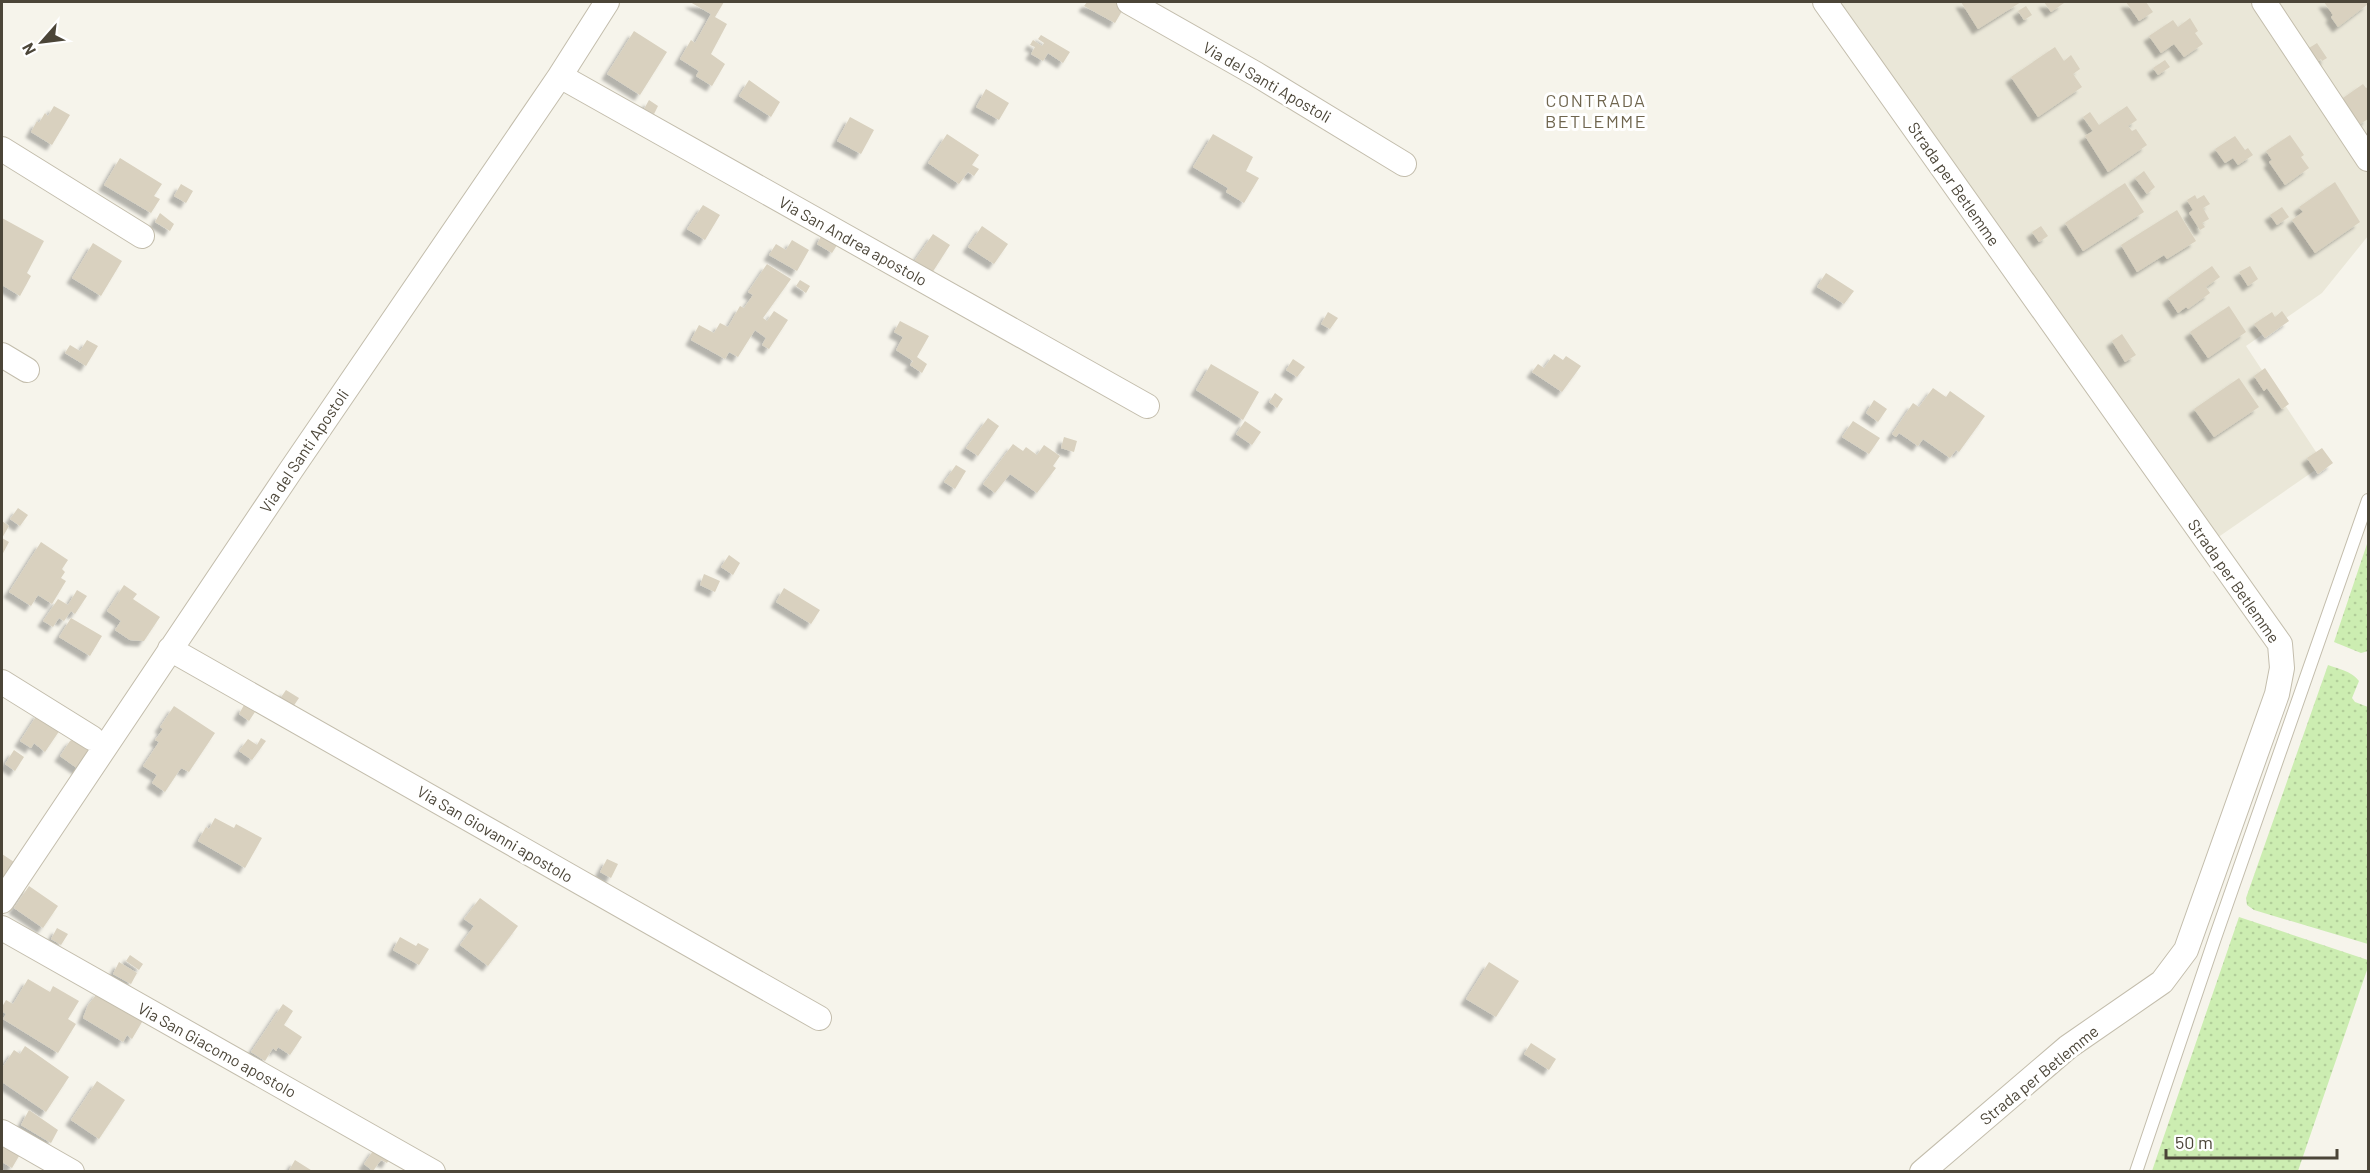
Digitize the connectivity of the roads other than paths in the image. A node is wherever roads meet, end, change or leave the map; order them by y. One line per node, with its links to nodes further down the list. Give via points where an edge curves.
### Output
1 (607, 2): 5 (street, Via del Santi Apostoli)
2 (1129, 2): 8 (street, Via del Santi Apostoli)
3 (1825, 2): 23 (street, Strada per Betlemme, via 2280,644 2282,668 2277,694 2180,960 2162,982 2068,1047)
4 (2264, 2): 7 (street)
5 (560, 76): 12 (street, Via San Andrea apostolo); 14 (street, Via del Santi Apostoli)
6 (2, 149): 9 (street)
7 (2368, 159)
8 (1404, 164)
9 (141, 236)
10 (2, 355): 11 (street)
11 (27, 370)
12 (1147, 406)
13 (2368, 500): 24 (lane)
14 (170, 649): 17 (street, Via del Santi Apostoli); 19 (street, Via San Giovanni apostolo)
15 (2, 682): 16 (street)
16 (92, 738)
17 (2, 901)
18 (2, 928): 22 (street, Via San Giacomo apostolo)
19 (819, 1018)
20 (2, 1132): 21 (street)
21 (72, 1172)
22 (433, 1172)
23 (1922, 1172)
24 (2136, 1172)

